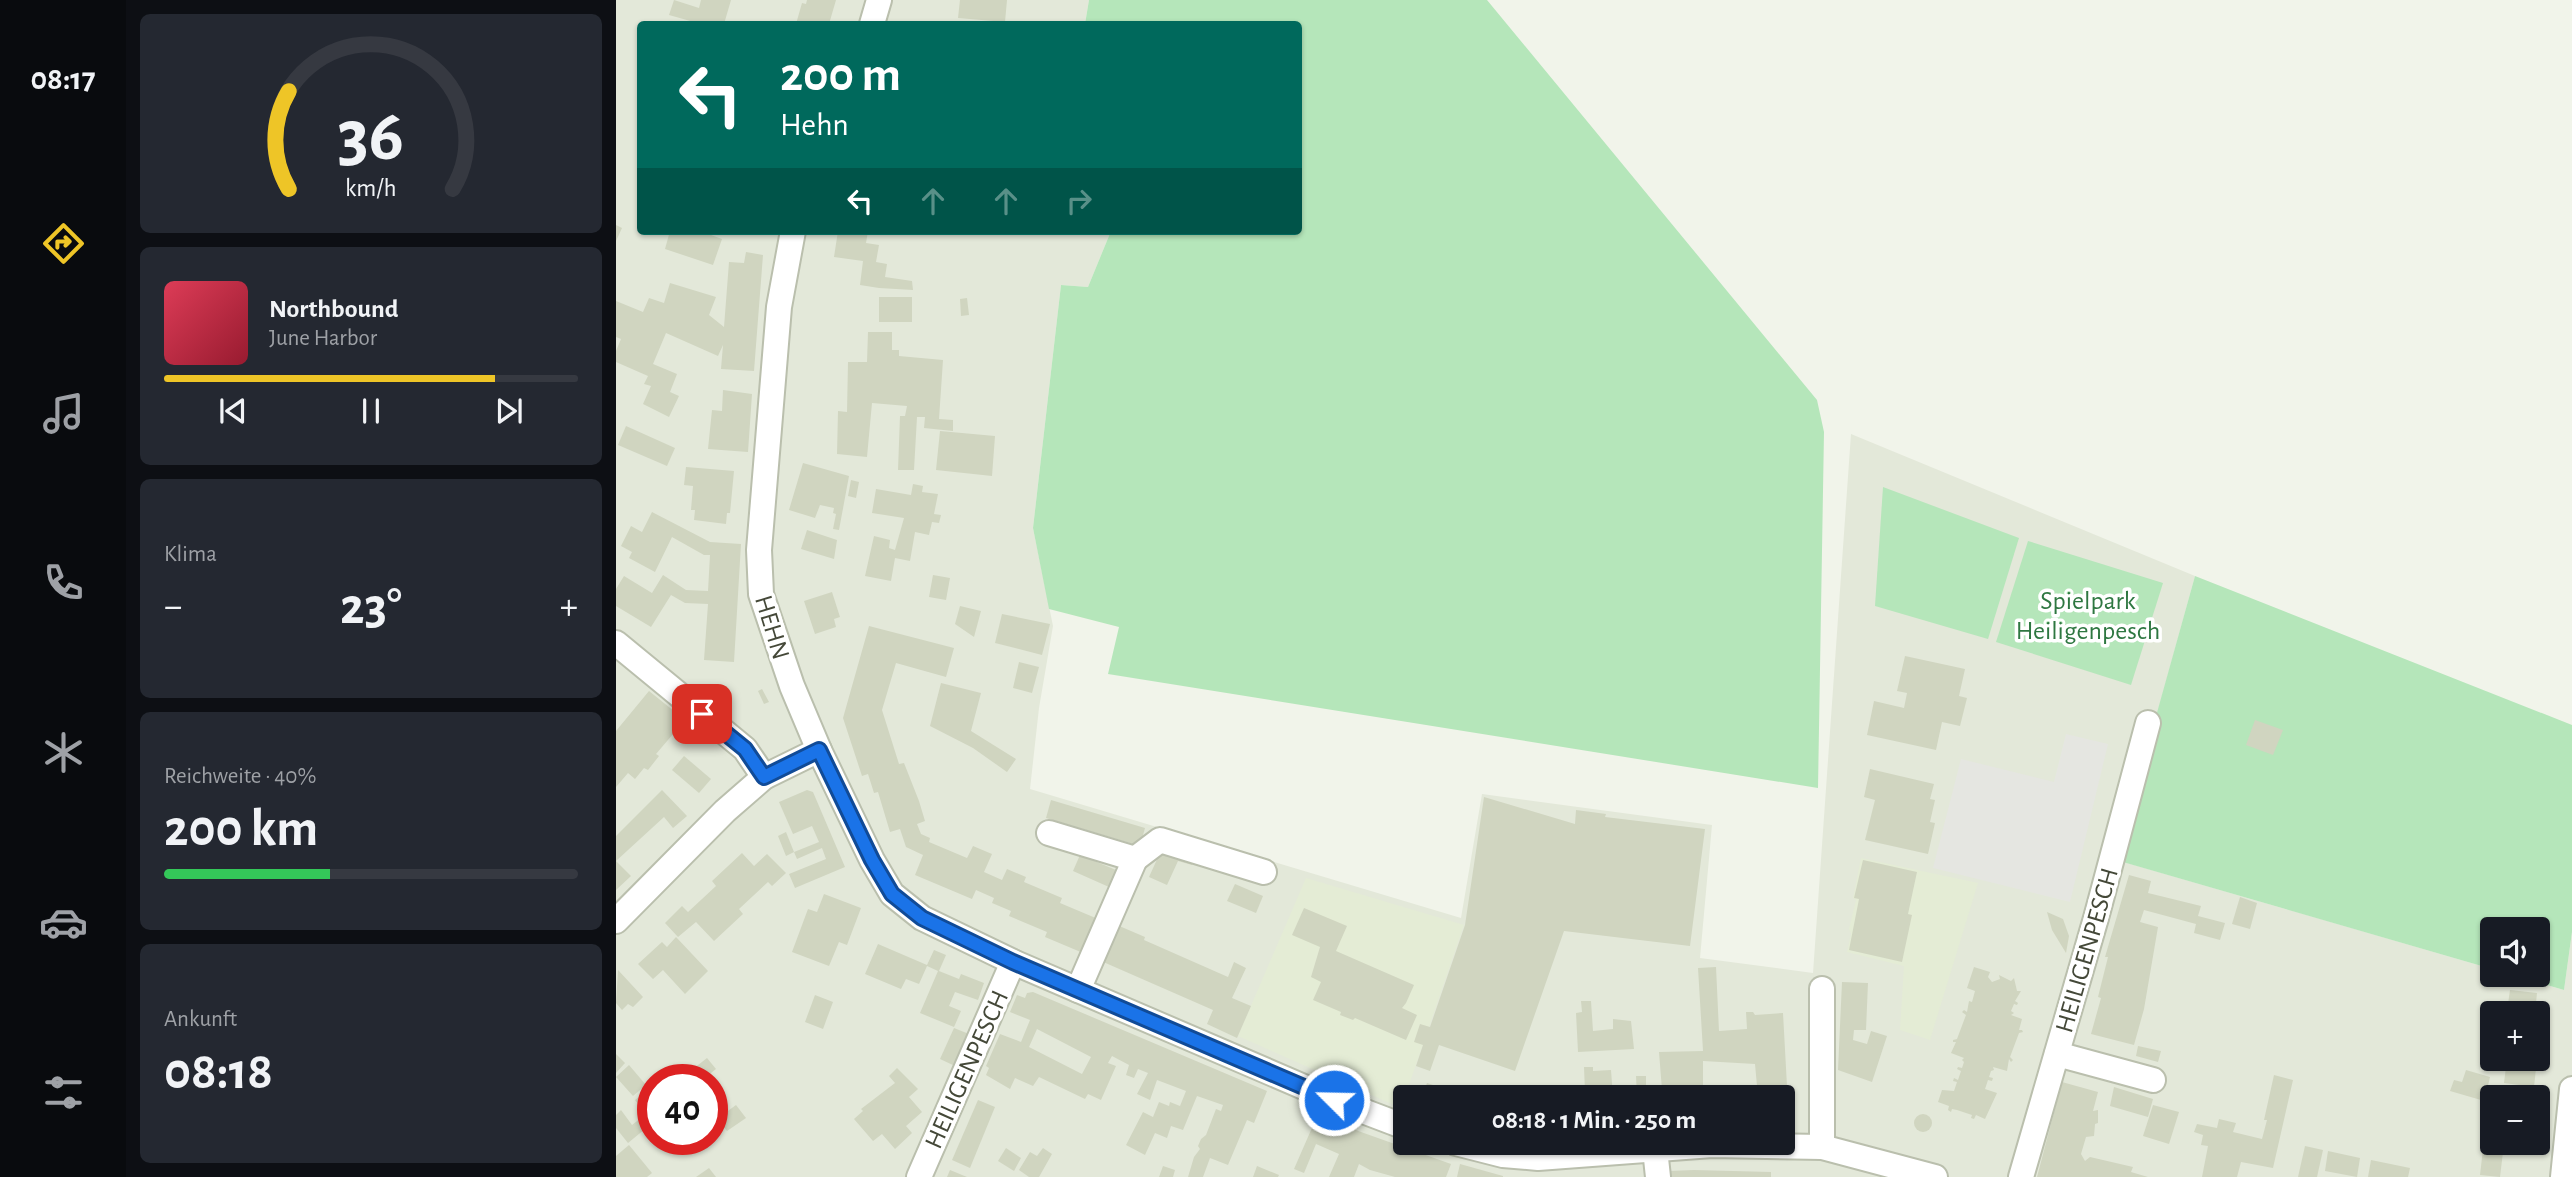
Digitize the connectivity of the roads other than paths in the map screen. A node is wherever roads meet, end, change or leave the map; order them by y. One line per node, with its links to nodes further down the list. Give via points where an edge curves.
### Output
1 (879, 0): 2 (street)
2 (873, 21)
3 (792, 235): 6 (street, HEHN, via 779,307 759,550 761,594)
4 (616, 643): 7 (street, via 745,749)
5 (2148, 723): 15 (street, HEILIGENPESCH)
6 (819, 750): 7 (street); 12 (street, HEILIGENPESCH, via 892,894 922,918)
7 (764, 777): 11 (street)
8 (1049, 833): 9 (street)
9 (1135, 859): 10 (street, via 1160,839); 14 (street)
10 (1264, 872)
11 (616, 922)
12 (1013, 962): 14 (street, HEILIGENPESCH); 25 (street, HEILIGENPESCH)
13 (1822, 989): 20 (street)
14 (1078, 990): 18 (street, HEILIGENPESCH)
15 (2057, 1054): 16 (street); 28 (street, HEILIGENPESCH)
16 (2153, 1080)
17 (2572, 1089): 29 (street)
18 (1393, 1122)
19 (1795, 1147): 20 (street)
20 (1822, 1147): 27 (street)
21 (1503, 1155): 24 (street)
22 (1618, 1155): 24 (street)
23 (1656, 1155): 26 (street)
24 (1537, 1168)
25 (919, 1177)
26 (1658, 1177)
27 (1936, 1177)
28 (2021, 1177)
29 (2563, 1177)

